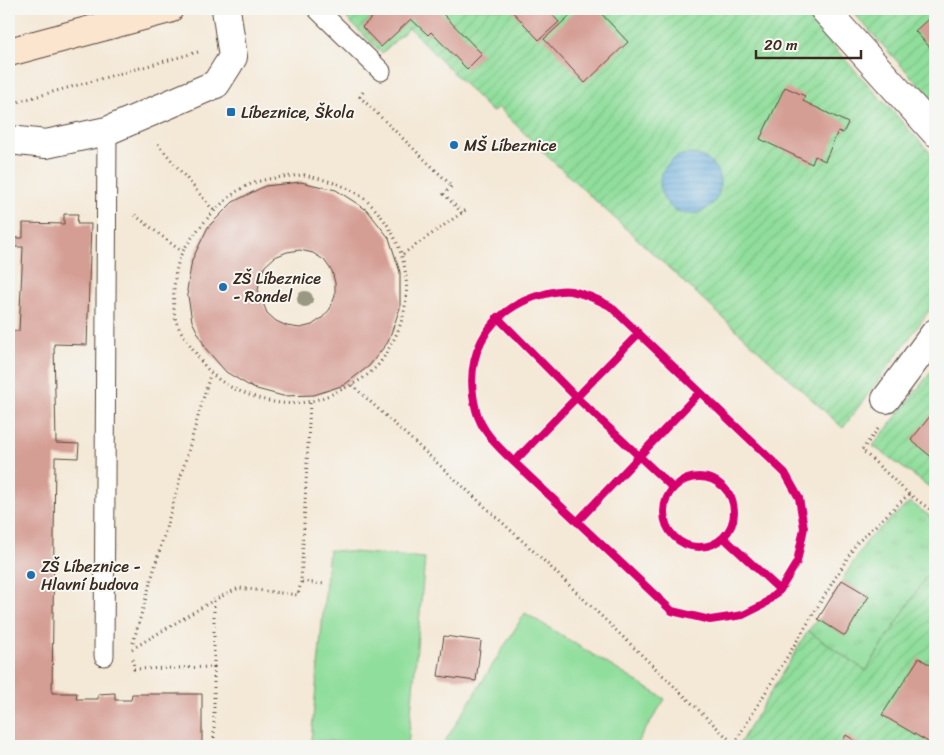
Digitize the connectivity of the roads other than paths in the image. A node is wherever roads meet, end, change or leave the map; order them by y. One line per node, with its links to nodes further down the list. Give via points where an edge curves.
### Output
1 (169, 9): 5 (street)
2 (226, 9): 8 (street, via 233,57 216,84)
3 (317, 9): 7 (lane)
4 (824, 9): 9 (street)
5 (112, 16): 6 (street)
6 (9, 52)
7 (381, 71)
8 (107, 131): 10 (street, via 46,144); 13 (lane)
9 (935, 132)
10 (9, 140)
11 (935, 333): 12 (street)
12 (886, 399)
13 (104, 656)

